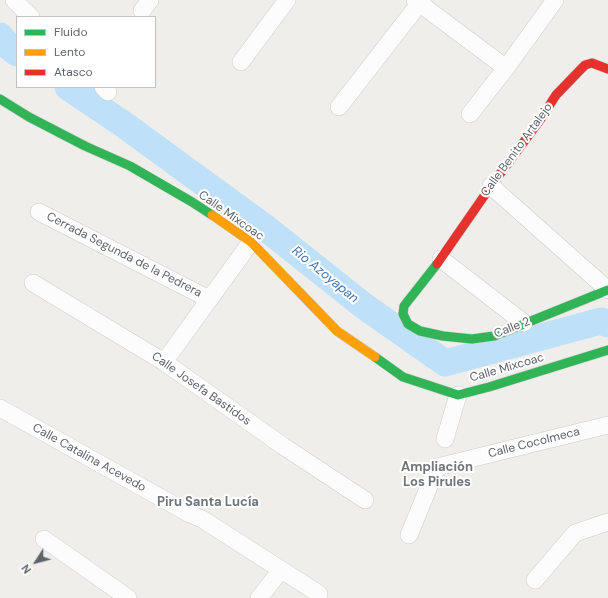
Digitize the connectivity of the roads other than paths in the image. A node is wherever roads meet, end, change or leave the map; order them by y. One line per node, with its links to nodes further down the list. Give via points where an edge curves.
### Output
1 (15, 0): 5 (street)
2 (287, 0): 6 (street)
3 (555, 0): 7 (street)
4 (419, 1): 7 (street); 10 (street)
5 (30, 16)
6 (241, 62)
7 (506, 68): 11 (street)
8 (608, 69): 12 (street, Calle Benito Artalejo, via 592,63 585,65 556,95)
9 (0, 99): 14 (street, Calle Mixcoac, via 29,117 137,170 192,202)
10 (339, 108)
11 (470, 114)
12 (491, 186): 15 (street, Calle Benito Artalejo); 17 (street, Calle 2)
13 (39, 212): 18 (street, Cerrada Segunda de la Pedrera)
14 (251, 242): 18 (street); 23 (street, Calle Mixcoac, via 337,331 404,377)
15 (442, 259): 19 (street, Calle Benito Artalejo); 20 (street)
16 (33, 283): 22 (street, Calle Josefa Bastidos)
17 (608, 290): 20 (street, Calle 2)
18 (208, 299): 22 (street)
19 (404, 306): 20 (street, Calle 2, via 403,314 408,324 420,331 443,336 472,339 494,336)
20 (524, 323)
21 (608, 350): 23 (street, Calle Mixcoac)
22 (164, 362): 27 (street, Calle Josefa Bastidos, via 283,446)
23 (458, 395): 26 (street)
24 (0, 408): 31 (street, Calle Catalina Acevedo, via 202,519)
25 (608, 425): 29 (street, Calle Cocolmeca, via 437,466)
26 (445, 439)
27 (366, 500)
28 (608, 522): 32 (street, via 575,533)
29 (409, 534)
30 (44, 539): 34 (street)
31 (281, 570): 33 (street, Calle Catalina Acevedo); 35 (street)
32 (535, 580)
33 (319, 594)
34 (128, 598)
35 (259, 598)

